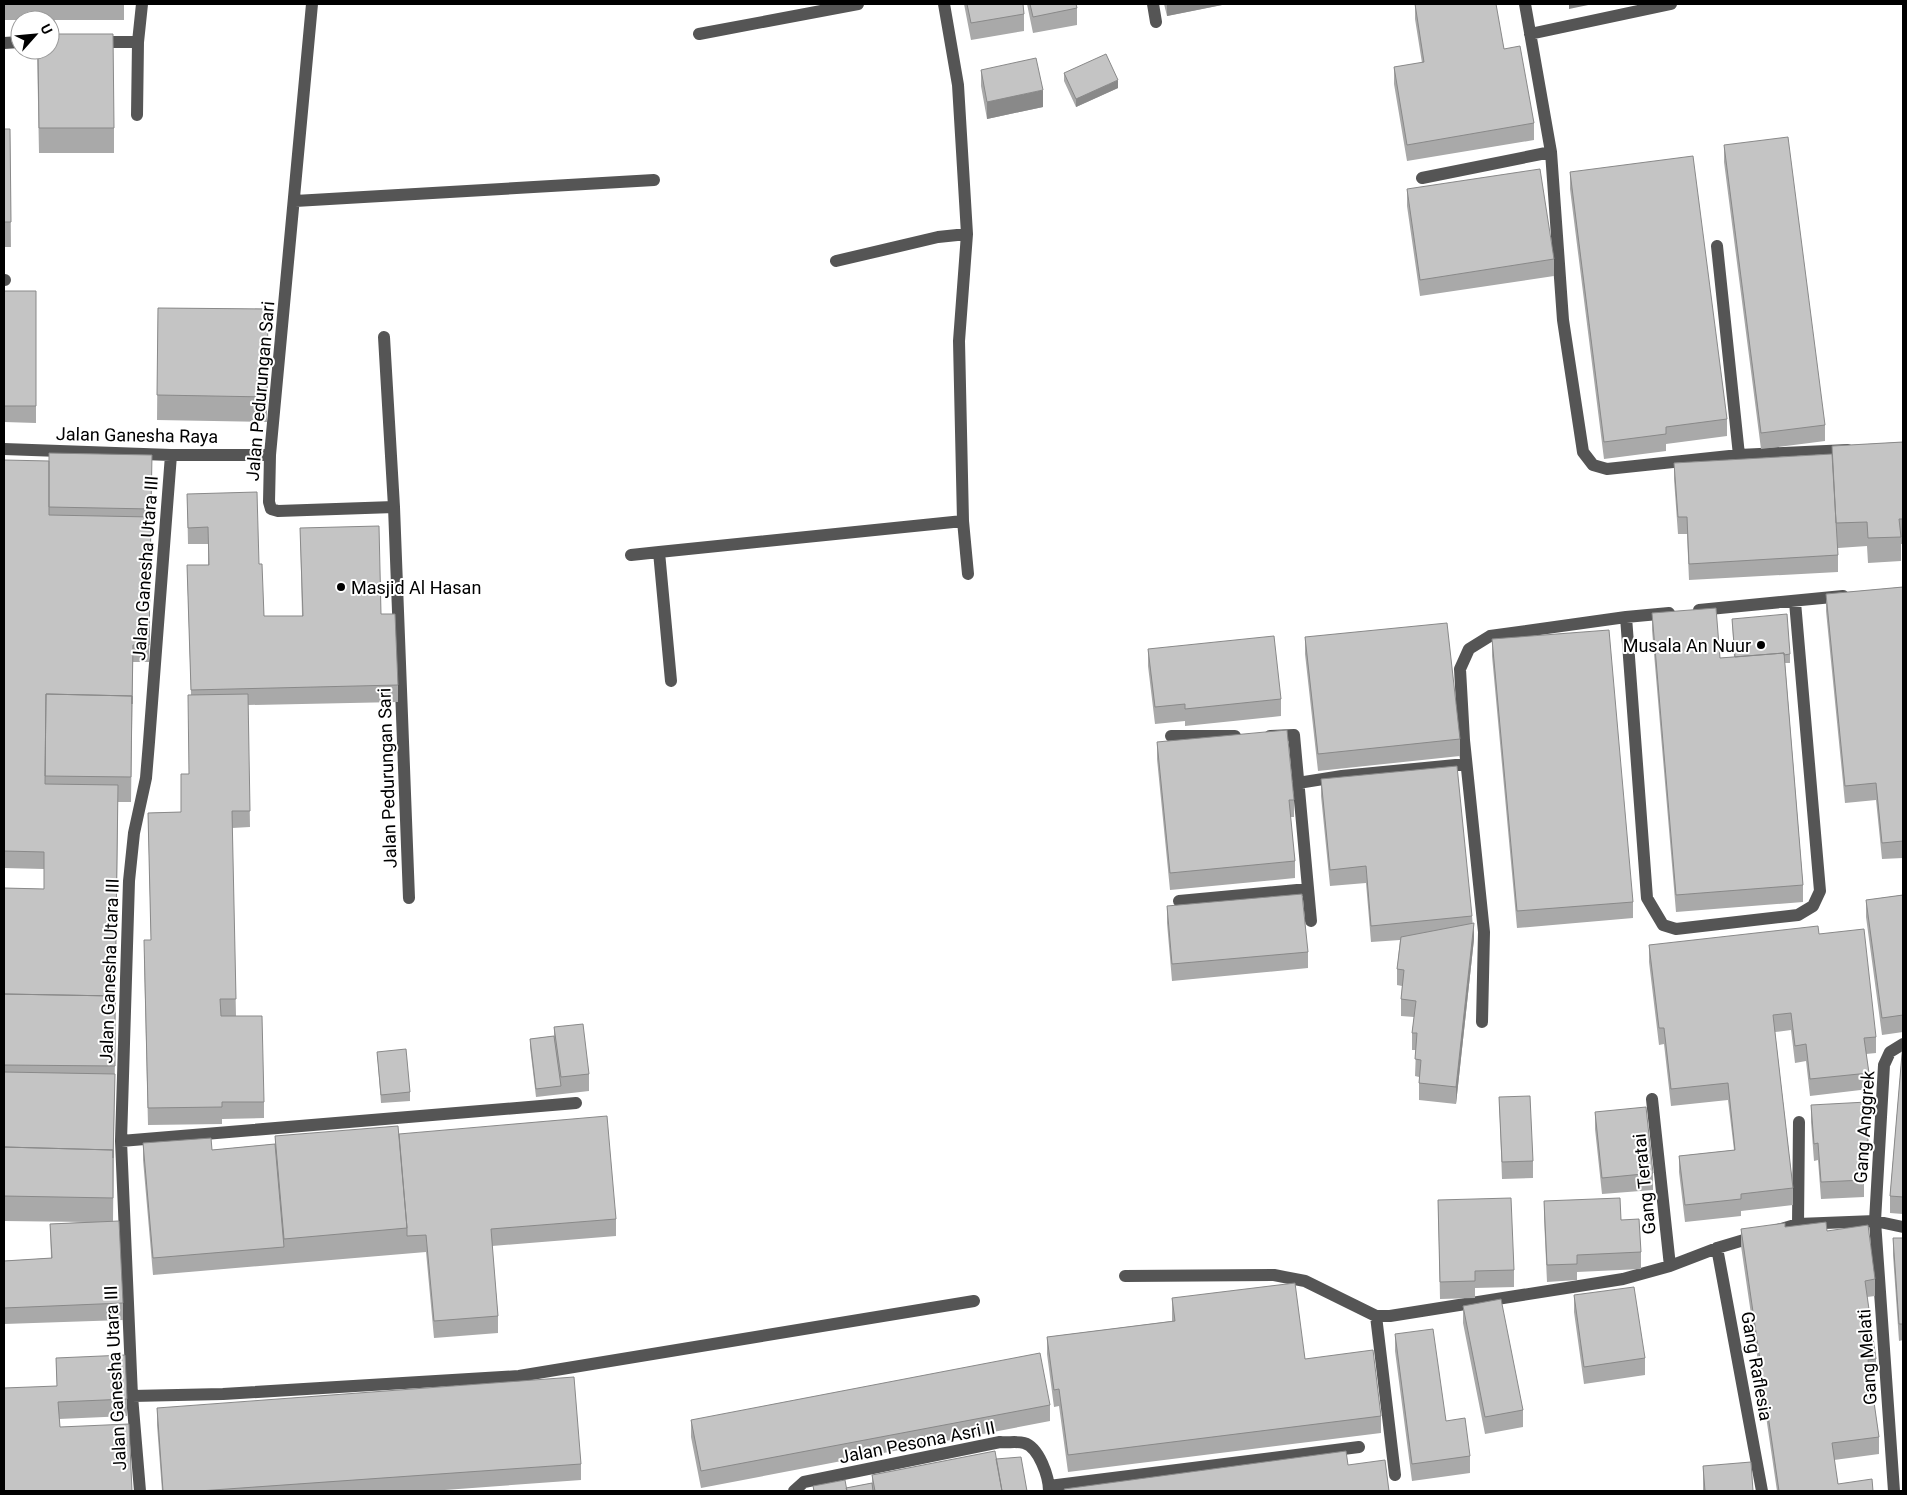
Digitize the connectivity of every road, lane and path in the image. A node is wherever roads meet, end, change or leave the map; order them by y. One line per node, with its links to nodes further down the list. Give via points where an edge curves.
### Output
1 (142, 4): 12 (street)
2 (312, 4): 17 (street, Jalan Pedurungan Sari)
3 (858, 4): 9 (street)
4 (944, 4): 18 (street, via 958,84)
5 (1154, 4): 8 (street)
6 (1525, 4): 10 (street)
7 (1672, 4): 10 (street)
8 (1156, 22)
9 (699, 34)
10 (1530, 34): 14 (street)
11 (80, 42): 12 (street)
12 (138, 42): 13 (street)
13 (137, 115)
14 (1551, 152): 15 (street); 26 (street, via 1563,320 1583,452 1593,465 1607,469)
15 (1422, 178)
16 (654, 180): 17 (street)
17 (295, 201): 24 (street, Jalan Pedurungan Sari)
18 (967, 234): 20 (street, via 938,237); 28 (street, via 959,340)
19 (1717, 246): 26 (street)
20 (836, 261)
21 (384, 336): 27 (street)
22 (4, 449): 25 (street, Jalan Ganesha Raya)
23 (1858, 449): 26 (street)
24 (270, 454): 25 (street, Jalan Ganesha Raya); 27 (street, Jalan Pedurungan Sari, via 271,509)
25 (171, 455): 48 (street, Jalan Ganesha Utara III, via 147,760 129,881)
26 (1739, 456)
27 (394, 507): 40 (street, Jalan Pedurungan Sari)
28 (963, 522): 29 (street); 31 (street)
29 (659, 552): 30 (street); 35 (street)
30 (631, 555)
31 (968, 574)
32 (1854, 594): 33 (street)
33 (1795, 602): 34 (street); 34 (street, via 1820,891 1813,906 1798,915 1676,929 1663,924 1647,898)
34 (1626, 617): 37 (street, via 1490,636 1469,649 1460,669)
35 (671, 681)
36 (1171, 736): 38 (street, via 1294,735)
37 (1466, 764): 38 (street); 43 (street, via 1484,932)
38 (1298, 783): 39 (street)
39 (1308, 890): 41 (street); 42 (street)
40 (409, 898)
41 (1179, 900)
42 (1312, 921)
43 (1482, 1022)
44 (1903, 1044): 49 (street, Gang Anggrek, via 1890,1052 1884,1065)
45 (1652, 1099): 53 (street, Gang Teratai)
46 (576, 1103): 48 (street)
47 (1799, 1122): 50 (street)
48 (121, 1141): 57 (street, Jalan Ganesha Utara III)
49 (1875, 1221): 50 (street); 51 (street); 64 (street, Gang Melati)
50 (1798, 1224): 52 (street)
51 (1903, 1227)
52 (1718, 1248): 53 (street); 63 (street, Gang Raflesia)
53 (1670, 1266): 56 (street, via 1623,1279)
54 (1125, 1276): 56 (street, via 1274,1275 1304,1281)
55 (974, 1301): 57 (street, via 519,1376 223,1394)
56 (1376, 1316): 59 (street)
57 (132, 1396): 61 (street, Jalan Ganesha Utara III)
58 (1359, 1447): 60 (street)
59 (1395, 1475)
60 (1049, 1488): 62 (street, Jalan Pesona Asri II, via 1032,1448 1024,1443 1000,1442 804,1482)
61 (140, 1491)
62 (794, 1491)
63 (1762, 1491)
64 (1894, 1491)

